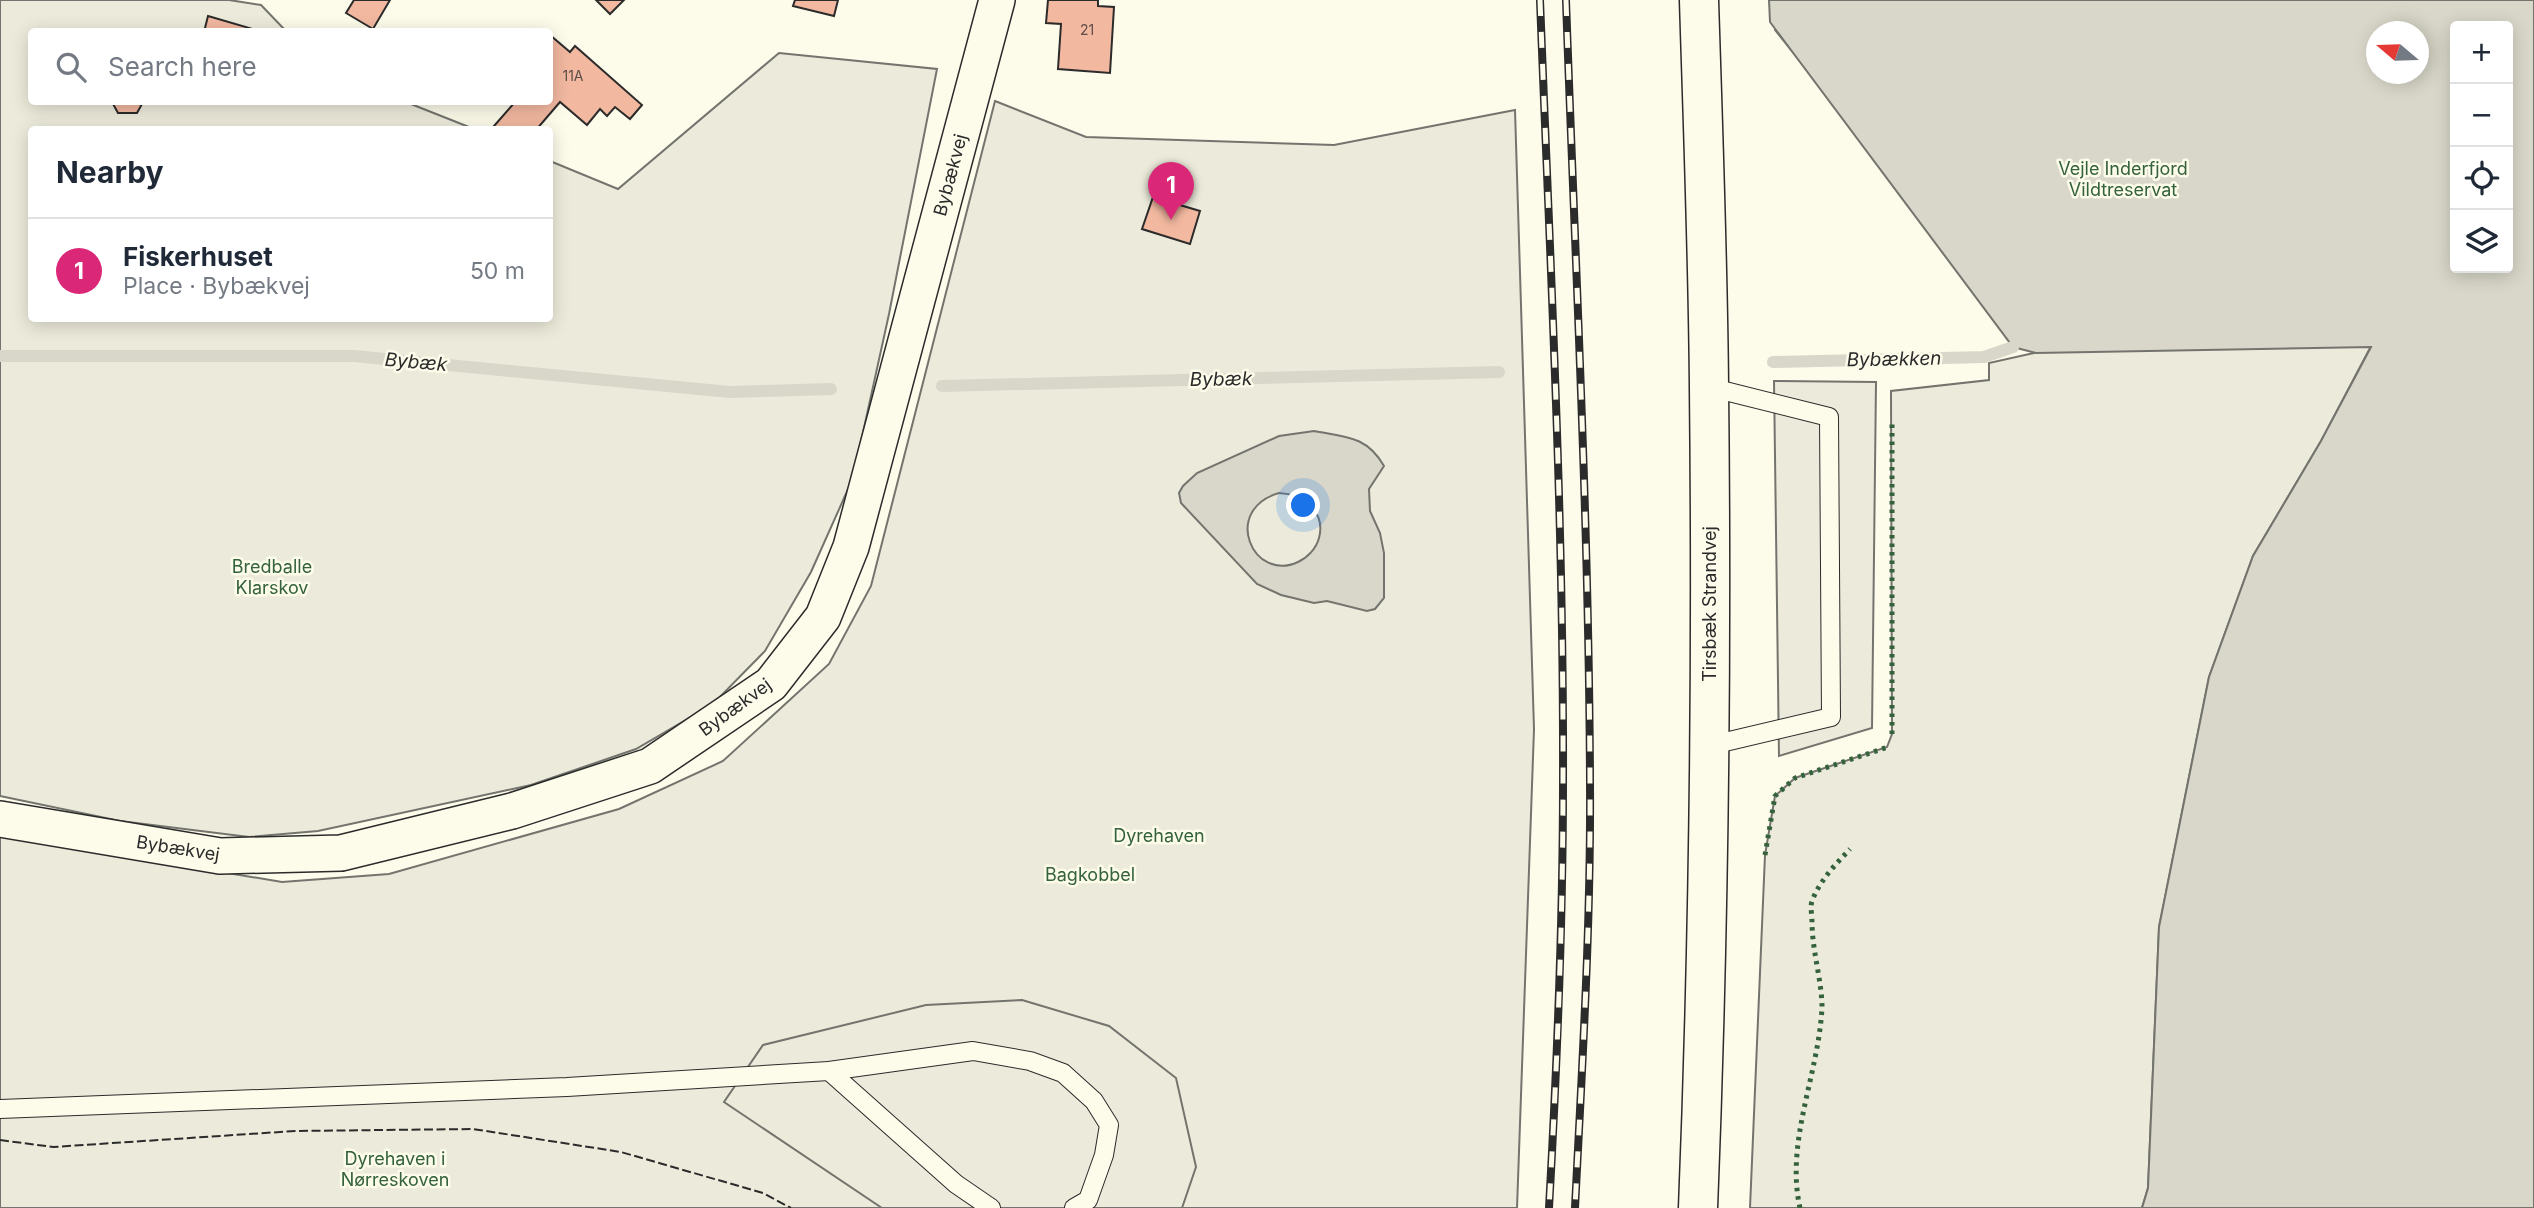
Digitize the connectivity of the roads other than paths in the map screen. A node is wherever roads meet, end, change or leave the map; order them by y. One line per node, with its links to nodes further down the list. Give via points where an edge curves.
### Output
1 (997, 0): 5 (street, Bybækvej, via 850,547 823,617 771,684 650,766 512,811 341,853 220,856)
2 (1699, 0): 3 (street, Tirsbæk Strandvej)
3 (1709, 387): 4 (street, Tirsbæk Strandvej); 4 (lane, via 1829,417 1831,717)
4 (1708, 746): 10 (street, Tirsbæk Strandvej)
5 (0, 819)
6 (829, 1071): 7 (lane, via 566,1087); 8 (lane, via 956,1184); 9 (lane, via 973,1051 1030,1061 1063,1073 1094,1101 1109,1125 1091,1194)
7 (0, 1109)
8 (990, 1208)
9 (1074, 1208)
10 (1698, 1208)

